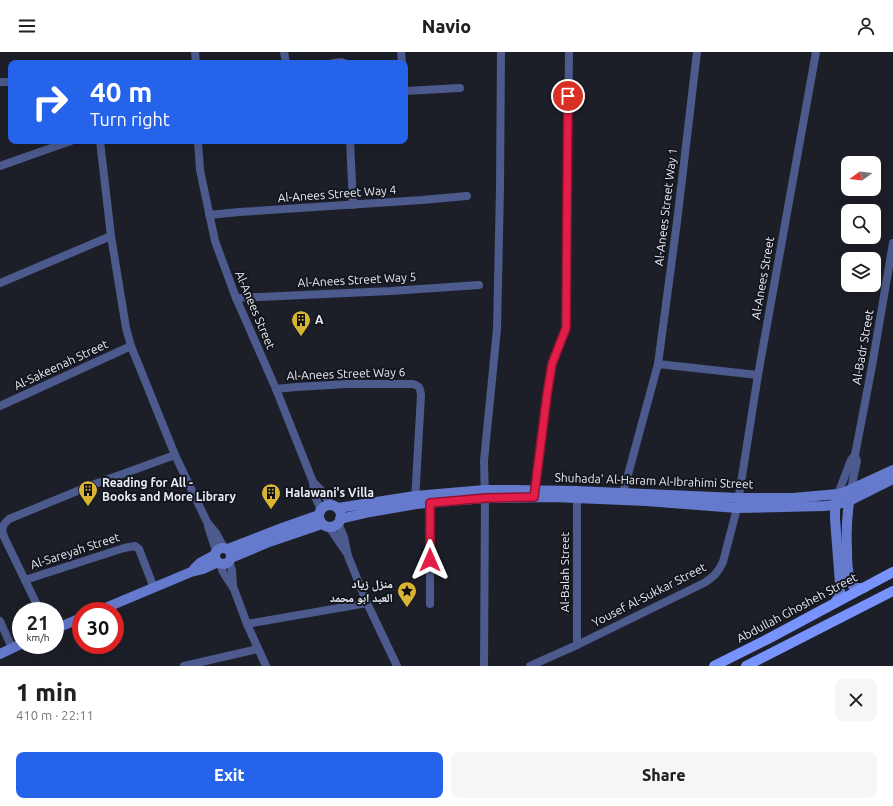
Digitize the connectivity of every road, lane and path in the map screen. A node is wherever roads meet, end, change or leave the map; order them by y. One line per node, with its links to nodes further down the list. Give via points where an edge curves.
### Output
1 (501, 52): 31 (street, via 497,329 484,461)
2 (569, 52): 32 (street, via 566,328 552,364)
3 (697, 52): 21 (street, Al-Anees Street Way 1)
4 (816, 52): 22 (street, Al-Anees Street)
5 (460, 88): 6 (street)
6 (408, 91)
7 (62, 144): 11 (street)
8 (100, 144): 15 (street)
9 (198, 144): 14 (street, Al-Anees Street, via 200,170)
10 (350, 144): 13 (street)
11 (0, 166)
12 (467, 196): 13 (street, Al-Anees Street Way 4)
13 (353, 205): 14 (street, Al-Anees Street Way 4)
14 (209, 215): 19 (street, Al-Anees Street, via 215,241)
15 (111, 236): 17 (street); 20 (street)
16 (893, 242): 26 (street, Al-Badr Street)
17 (0, 283)
18 (479, 285): 19 (street, Al-Anees Street Way 5)
19 (236, 298): 23 (street, Al-Anees Street)
20 (131, 346): 24 (street, Al-Sakeenah Street); 25 (street)
21 (658, 364): 22 (street); 30 (street, Al-Anees Street Way 1)
22 (758, 375): 38 (street, Al-Anees Street)
23 (276, 389): 36 (street, Al-Anees Street Way 6, via 348,384 417,385 421,395); 40 (street, Al-Anees Street, via 313,482 322,491)
24 (0, 406)
25 (175, 455): 42 (street, via 9,519 4,523); 43 (street, via 207,522 216,533)
26 (855, 455): 29 (street, Al-Badr Street, via 857,461); 33 (street, Al-Badr Street)
27 (893, 470): 29 (street, Shuhada' Al-Haram Al-Ibrahimi Street)
28 (893, 479): 37 (street, Shuhada' Al-Haram Al-Ibrahimi Street)
29 (851, 489): 33 (street, Shuhada' Al-Haram Al-Ibrahimi Street); 37 (street)
30 (623, 493): 32 (street, Shuhada' Al-Haram Al-Ibrahimi Street); 38 (street, Shuhada' Al-Haram Al-Ibrahimi Street)
31 (485, 494): 32 (street, Shuhada' Al-Haram Al-Ibrahimi Street); 35 (street, Shuhada' Al-Haram Al-Ibrahimi Street); 65 (street)
32 (535, 494): 34 (street, Shuhada' Al-Haram Al-Ibrahimi Street)
33 (838, 494): 38 (street, Shuhada' Al-Haram Al-Ibrahimi Street); 39 (street)
34 (577, 498): 38 (street, Shuhada' Al-Haram Al-Ibrahimi Street); 58 (street, Al-Balah Street)
35 (430, 499): 36 (street, Shuhada' Al-Haram Al-Ibrahimi Street); 54 (street)
36 (415, 500): 40 (street, Shuhada' Al-Haram Al-Ibrahimi Street); 41 (street, Shuhada' Al-Haram Al-Ibrahimi Street)
37 (849, 501): 39 (street, Shuhada' Al-Haram Al-Ibrahimi Street); 48 (street, via 846,528 848,574 853,586)
38 (737, 503): 39 (street, Shuhada' Al-Haram Al-Ibrahimi Street, via 780,508); 58 (street, Yousef Al-Sukkar Street, via 723,562 713,577)
39 (835, 505): 53 (street, via 840,583 840,594)
40 (327, 515): 41 (street, Shuhada' Al-Haram Al-Ibrahimi Street, via 334,526); 41 (street, via 340,513); 43 (street, Shuhada' Al-Haram Al-Ibrahimi Street, via 269,542); 44 (street)
41 (339, 521): 44 (street)
42 (1, 532): 46 (street)
43 (223, 556): 47 (street, Shuhada' Al-Haram Al-Ibrahimi Street, via 203,569); 56 (street, via 223,572 234,589)
44 (348, 556): 52 (street)
45 (893, 572): 48 (main road, Abdullah Ghosheh Street)
46 (25, 580): 47 (street, Al-Sareyah Street, via 135,546); 50 (street)
47 (154, 588): 51 (street, Shuhada' Al-Haram Al-Ibrahimi Street)
48 (864, 588): 53 (main road, Abdullah Ghosheh Street)
49 (893, 591): 68 (main road)
50 (36, 602)
51 (120, 602)
52 (367, 603): 56 (street); 64 (street)
53 (835, 603): 67 (main road, Abdullah Ghosheh Street)
54 (430, 604)
55 (0, 621): 57 (street)
56 (247, 624): 60 (street)
57 (12, 639)
58 (577, 645): 66 (street, Yousef Al-Sukkar Street)
59 (12, 648): 61 (street)
60 (258, 650): 62 (street); 63 (street)
61 (0, 654)
62 (184, 666)
63 (266, 666)
64 (397, 666)
65 (484, 666)
66 (530, 666)
67 (714, 666)
68 (746, 666)

